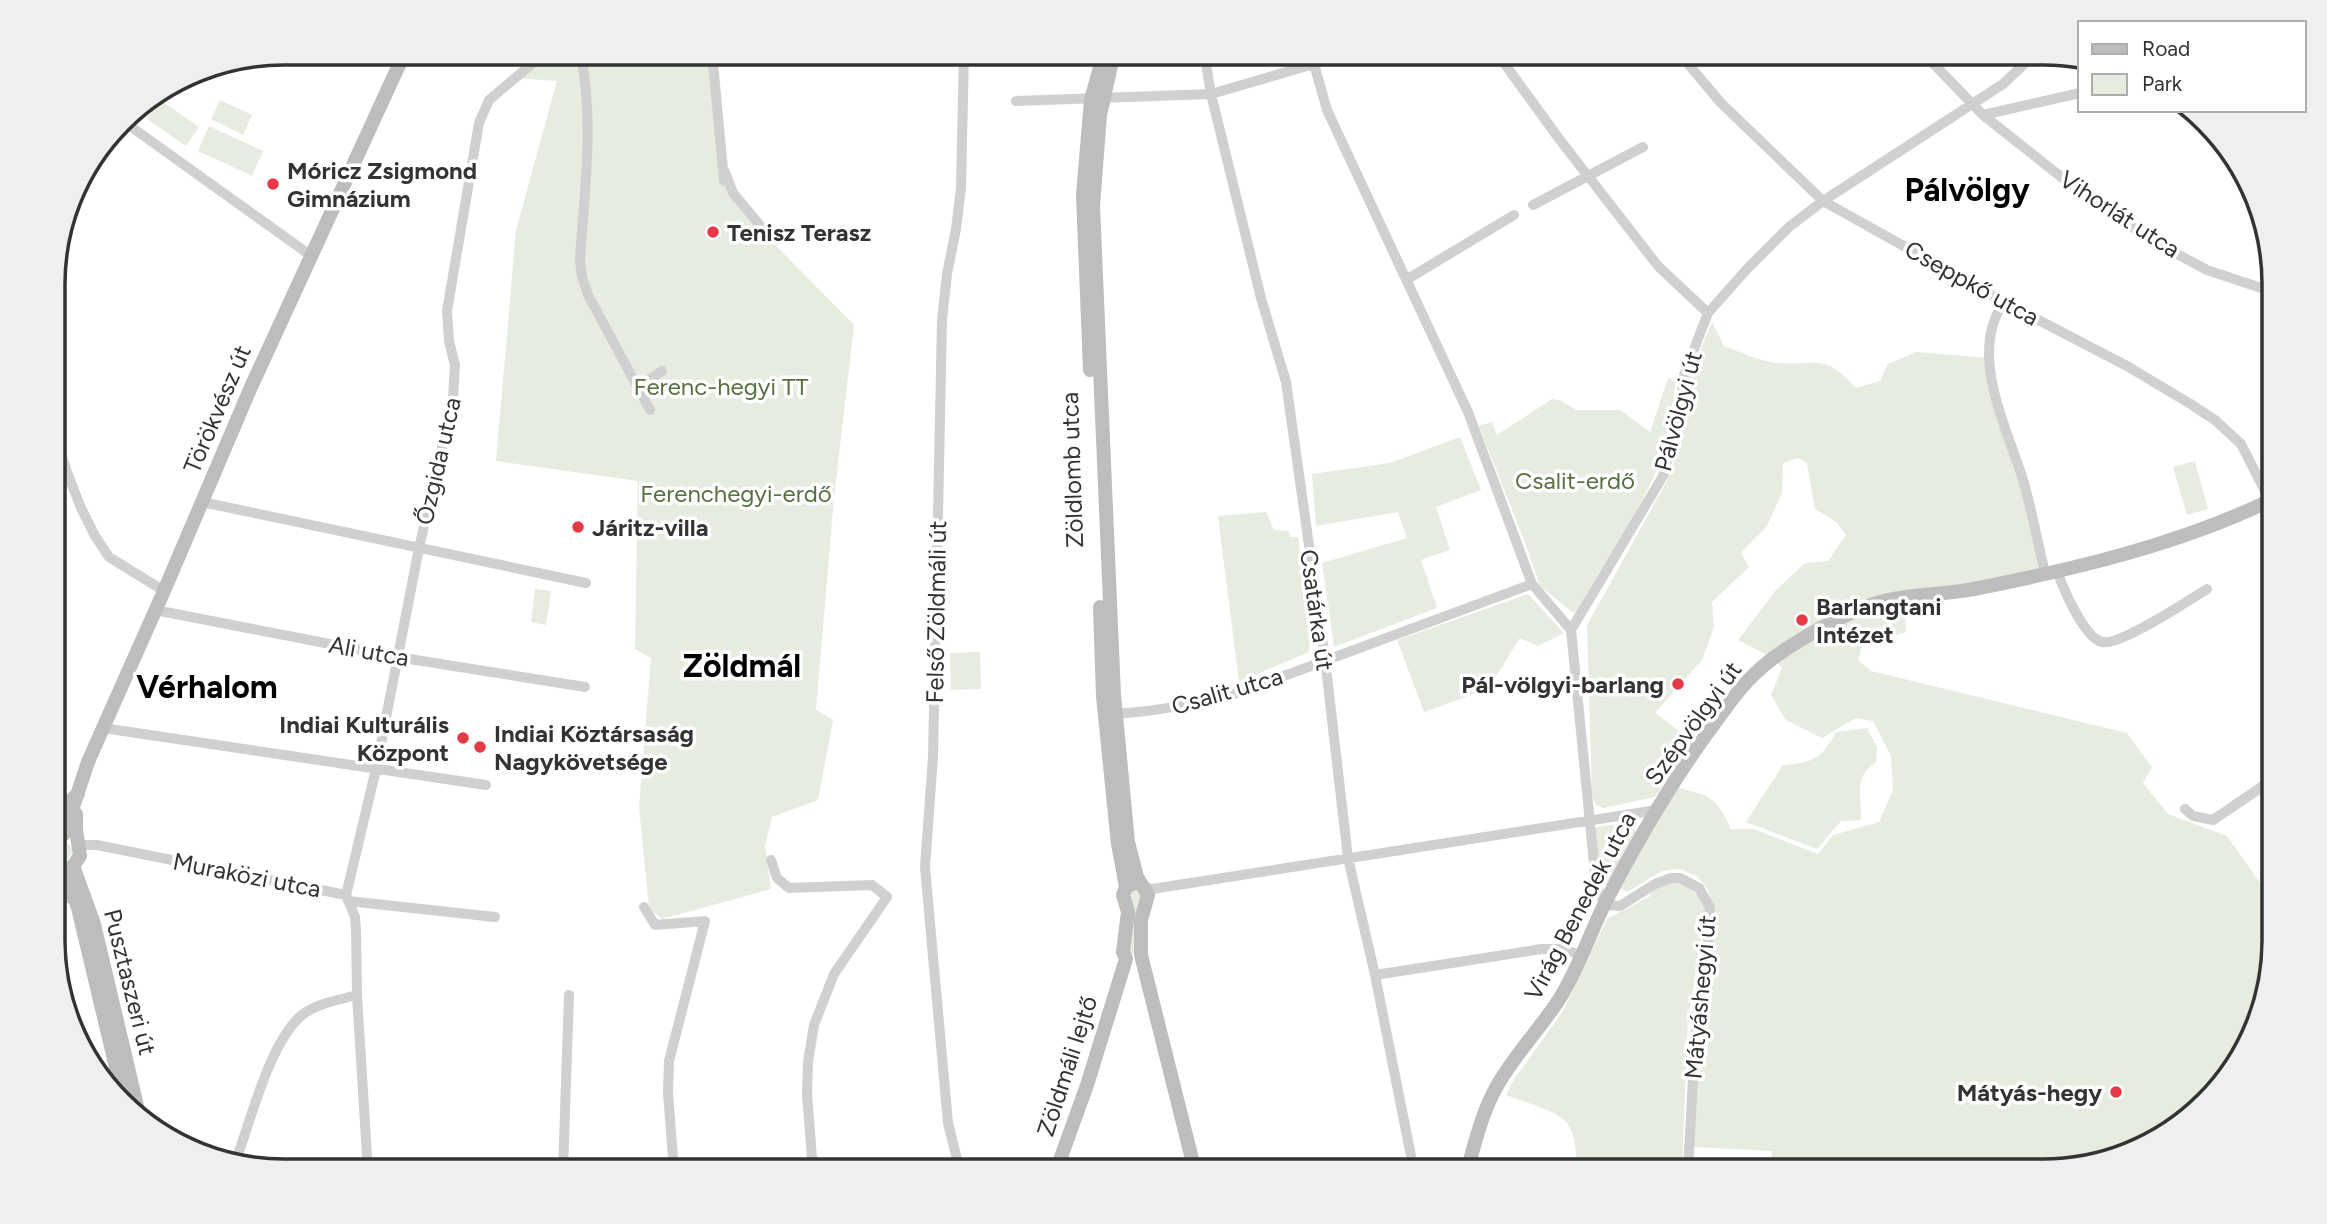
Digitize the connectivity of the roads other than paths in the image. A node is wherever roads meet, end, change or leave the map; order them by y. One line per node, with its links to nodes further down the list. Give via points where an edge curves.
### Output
1 (399, 65): 28 (street, Törökvész út)
2 (531, 65): 40 (street, Őzgida utca, via 489,100 479,123 447,310 455,365 453,399)
3 (582, 65): 34 (street, via 587,109 582,277)
4 (713, 65): 27 (street, via 724,175)
5 (964, 65): 89 (street, Felső Zöldmáli út, via 961,188 942,320 933,757 925,867 948,1123)
6 (1102, 65): 17 (street, Zöldlomb utca)
7 (1109, 65): 17 (street, Zöldlomb utca)
8 (1206, 65): 15 (street, Csatárka út)
9 (1310, 65): 15 (street)
10 (1314, 65): 29 (street, via 1327,110)
11 (1506, 65): 23 (street)
12 (1689, 65): 24 (street, Cseppkő utca, via 1721,103)
13 (1934, 65): 19 (street, Vihorlát utca)
14 (2023, 65): 19 (street, Pálvölgyi út)
15 (1211, 93): 17 (street); 49 (street, Csatárka út, via 1286,382)
16 (2078, 93): 20 (street)
17 (1097, 99): 18 (street); 51 (street, Zöldlomb utca, via 1093,206)
18 (1016, 101)
19 (1972, 105): 20 (street, Vihorlát utca); 24 (street, Pálvölgyi út)
20 (1983, 115): 30 (street, Vihorlát utca, via 2079,191 2153,241 2207,270)
21 (131, 127): 28 (street)
22 (1643, 147): 23 (street)
23 (1587, 175): 25 (street); 32 (street, via 1658,266)
24 (1823, 201): 31 (street, Cseppkő utca); 32 (street, Pálvölgyi út, via 1789,227)
25 (1533, 205)
26 (1514, 215): 29 (street)
27 (763, 229)
28 (310, 255): 38 (street, Törökvész út)
29 (1406, 280): 43 (street, via 1468,412)
30 (2262, 288)
31 (2004, 302): 37 (street, Cseppkő utca, via 2189,402 2241,444); 41 (street, via 1989,335 1989,358 1998,405)
32 (1708, 313): 47 (street, Pálvölgyi út, via 1684,375 1662,476)
33 (662, 371): 34 (street)
34 (637, 388): 35 (street)
35 (650, 410)
36 (65, 464): 45 (street, via 80,508 109,557)
37 (2262, 482)
38 (202, 502): 40 (street); 45 (street, Törökvész út)
39 (2262, 504): 41 (street, Szépvölgyi út, via 2160,545)
40 (419, 548): 42 (street); 48 (street, Őzgida utca)
41 (2051, 571): 44 (street, via 2091,636 2102,642 2144,626); 59 (street, Szépvölgyi út, via 1879,602 1773,658 1720,715)
42 (586, 583)
43 (1532, 584): 47 (street); 49 (street, Csalit utca)
44 (2207, 589)
45 (164, 591): 46 (street, Törökvész út)
46 (155, 610): 48 (street, Ali utca); 52 (street, Törökvész út)
47 (1571, 629): 61 (street)
48 (397, 657): 50 (street, Ali utca); 53 (street, Őzgida utca)
49 (1325, 659): 51 (street, Csalit utca, via 1198,704); 64 (street, Csatárka út)
50 (585, 687)
51 (1111, 715): 69 (street, Zöldlomb utca, via 1118,844); 70 (street, Zöldlomb utca, via 1128,842)
52 (103, 728): 53 (street); 56 (street, Törökvész út)
53 (376, 769): 54 (street); 72 (street, Őzgida utca)
54 (486, 785)
55 (2262, 787): 58 (street, via 2213,820 2193,816)
56 (79, 791): 57 (street); 60 (street, Törökvész út); 63 (street, Törökvész út)
57 (65, 803)
58 (2185, 809)
59 (1657, 810): 61 (street, Szépvölgyi út); 74 (street, Virág Benedek utca)
60 (65, 820)
61 (1589, 821): 64 (street, Szépvölgyi út); 74 (street, via 1596,884)
62 (65, 833): 63 (street)
63 (79, 843): 66 (street, Törökvész út, via 80,856); 72 (street, Muraközi utca)
64 (1348, 858): 70 (street, Szépvölgyi út); 79 (street, Csatárka út)
65 (771, 860): 88 (street, via 777,878 789,888 872,885 887,897 834,974 814,1025 807,1094)
66 (65, 866)
67 (65, 876): 83 (street, Pusztaszeri út, via 96,933)
68 (65, 878): 73 (street, Pusztaszeri út)
69 (1126, 887): 70 (street, Szépvölgyi út, via 1134,883); 78 (street, via 1123,952)
70 (1145, 891): 78 (street)
71 (65, 894): 73 (street)
72 (347, 898): 76 (street); 80 (street, Muraközi utca, via 355,918)
73 (75, 899): 82 (street, Pusztaszeri út)
74 (1605, 905): 77 (street, Virág Benedek utca); 94 (street, Mátyáshegyi út, via 1620,906 1655,884 1680,878 1699,888 1710,908 1696,1022)
75 (644, 907): 87 (street, via 655,925 705,921 668,1060)
76 (495, 917)
77 (1581, 956): 79 (street, via 1565,949 1542,949); 93 (street, Virág Benedek utca, via 1561,997 1496,1088)
78 (1133, 959): 90 (street, Zöldmáli lejtő, via 1121,975); 91 (street, via 1151,991)
79 (1374, 975): 92 (street, Csatárka út)
80 (357, 995): 84 (street, via 321,1004 287,1030 276,1048); 85 (street, Muraközi utca)
81 (569, 995): 86 (street)
82 (120, 1086)
83 (136, 1102)
84 (238, 1154)
85 (367, 1159)
86 (563, 1159)
87 (673, 1159)
88 (812, 1159)
89 (957, 1159)
90 (1060, 1159)
91 (1192, 1159)
92 (1412, 1159)
93 (1471, 1159)
94 (1689, 1159)

